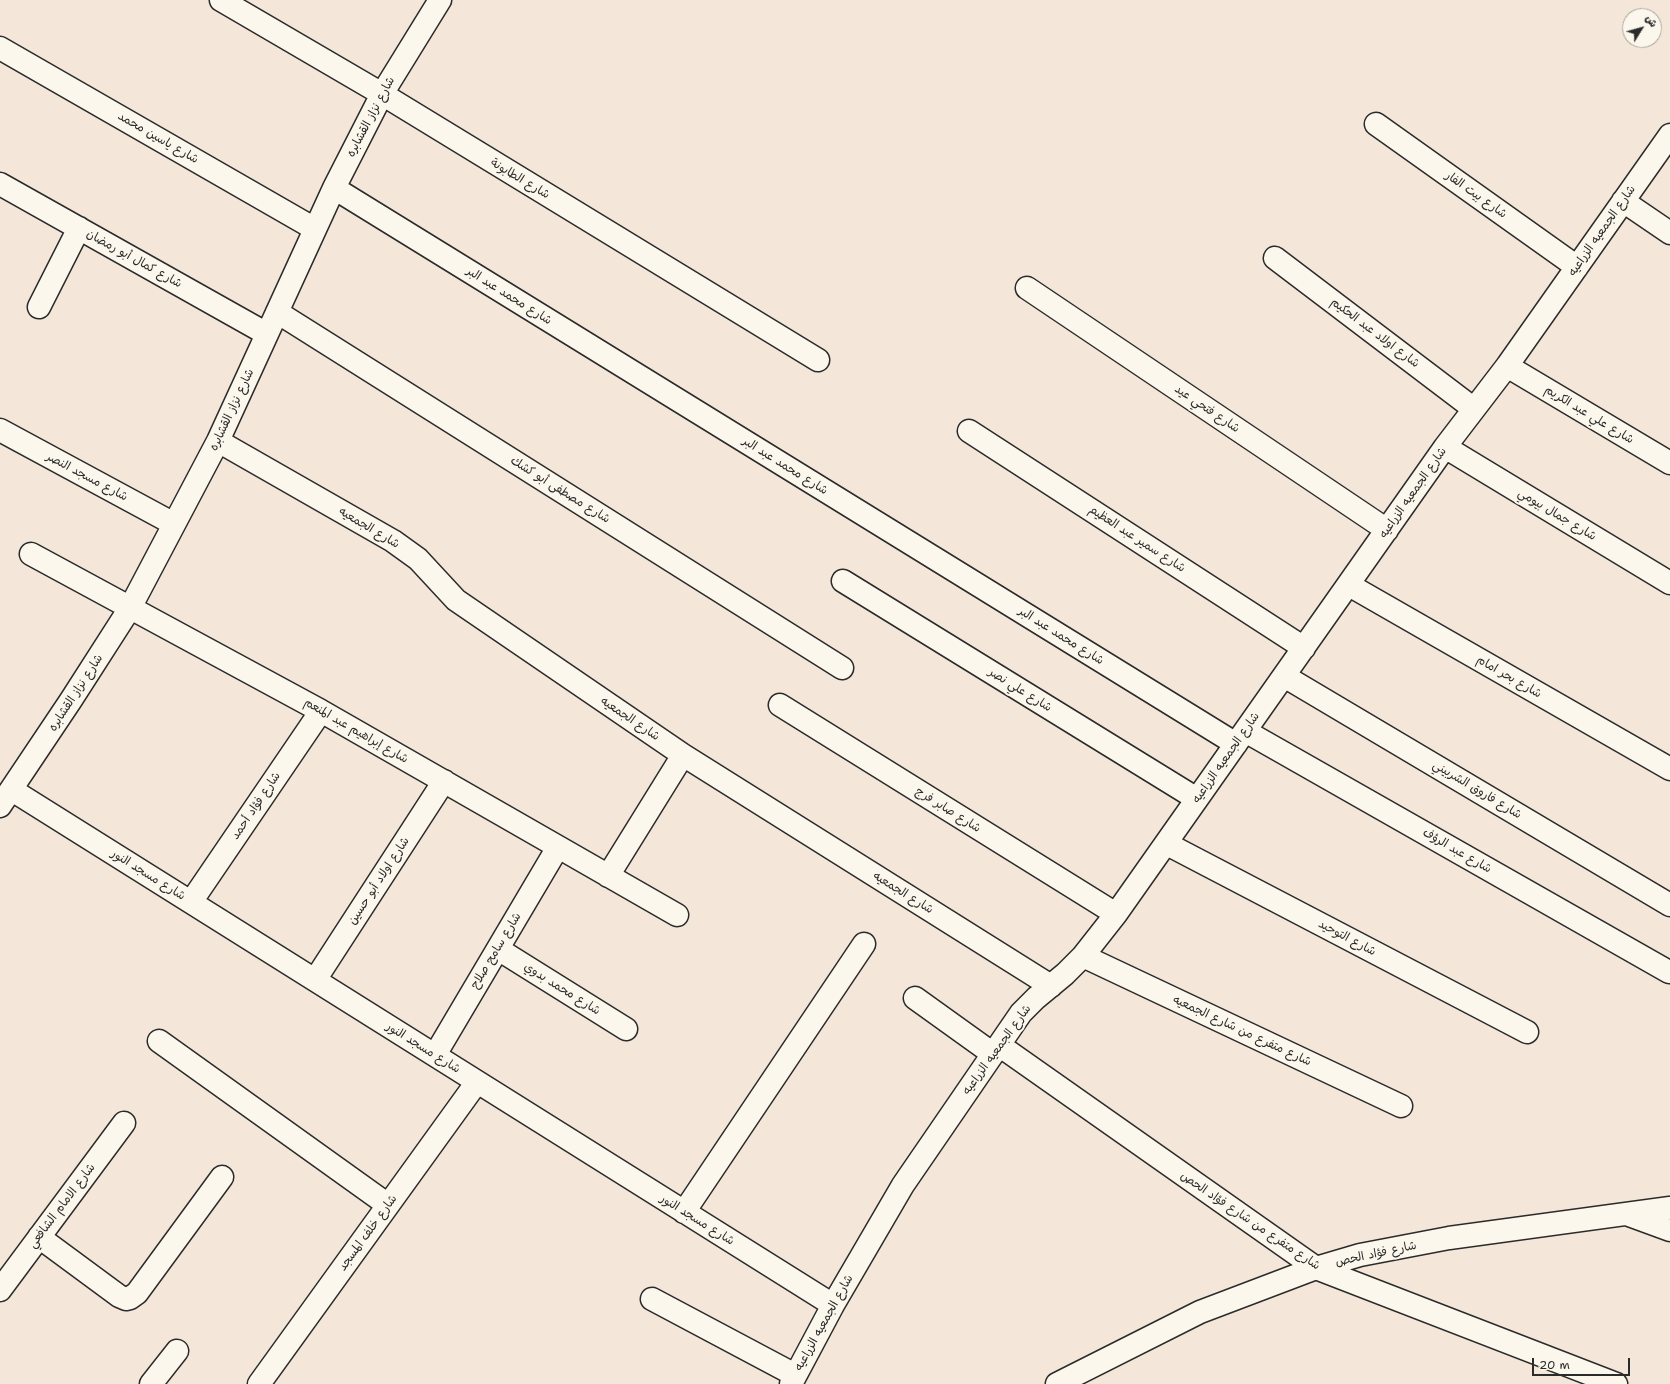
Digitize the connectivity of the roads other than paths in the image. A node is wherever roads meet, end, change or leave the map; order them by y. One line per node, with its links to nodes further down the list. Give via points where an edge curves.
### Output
1 (221, 0): 4 (street, شارع الطابونة)
2 (440, 0): 4 (street, شارع نزاز القشابره)
3 (0, 48): 11 (street, شارع ياسين محمد)
4 (382, 94): 8 (street, شارع نزاز القشابره); 19 (street, شارع الطابونة)
5 (1376, 124): 14 (street, شارع بيت الفار)
6 (1670, 135): 9 (street, شارع الجمعيه الزراعيه)
7 (0, 184): 10 (street, شارع كمال أبو رمضان)
8 (334, 188): 11 (street, شارع نزاز القشابره); 39 (street, شارع محمد عبد البر)
9 (1623, 201): 12 (street); 14 (street, شارع الجمعيه الزراعيه)
10 (79, 228): 16 (street); 18 (street, شارع كمال أبو رمضان)
11 (315, 229): 17 (street, شارع نزاز القشابره)
12 (1670, 233)
13 (1275, 258): 21 (street, شارع اولاد عبد الحكيم)
14 (1577, 266): 20 (street, شارع الجمعيه الزراعيه)
15 (1027, 288): 28 (street, شارع فتحي عيد)
16 (39, 307)
17 (277, 312): 18 (street, شارع نزاز القشابره); 35 (street, شارع مصطفى أبو كشك)
18 (267, 334): 24 (street, شارع نزاز القشابره)
19 (818, 360)
20 (1507, 366): 21 (street, شارع الجمعيه الزراعيه); 26 (street, شارع علي عبد الكريم)
21 (1474, 409): 25 (street, شارع الجمعيه الزراعيه)
22 (0, 430): 27 (street, شارع مسجد النصر)
23 (969, 431): 34 (street, شارع سمير عبد العظيم)
24 (218, 441): 27 (street, شارع نزاز القشابره); 40 (street, شارع الجمعيه, via 393,541 418,559 456,600)
25 (1445, 447): 28 (street, شارع الجمعيه الزراعيه); 31 (street, شارع جمال بيومي)
26 (1670, 463)
27 (174, 524): 33 (street, شارع نزاز القشابره)
28 (1387, 530): 32 (street, شارع الجمعيه الزراعيه)
29 (31, 554): 33 (street, شارع إبراهيم عبد المنعم)
30 (844, 581): 44 (street, شارع علي نصر)
31 (1670, 583)
32 (1349, 585): 34 (street, شارع الجمعيه الزراعيه); 41 (street, شارع بحر امام)
33 (130, 608): 38 (street, شارع إبراهيم عبد المنعم); 43 (street, شارع نزاز القشابره)
34 (1304, 648): 36 (street, شارع الجمعيه الزراعيه)
35 (842, 668)
36 (1284, 676): 39 (street, شارع الجمعيه الزراعيه); 49 (street, شارع فاروق الشربيني)
37 (780, 705): 50 (street, شارع صابر فرج)
38 (321, 711): 42 (street, شارع إبراهيم عبد المنعم); 48 (street, شارع فؤاد أحمد)
39 (1240, 738): 44 (street, شارع الجمعيه الزراعيه); 55 (street, شارع عبد الرؤف)
40 (683, 755): 47 (street); 57 (street, شارع الجمعيه)
41 (1670, 769)
42 (444, 781): 46 (street, شارع إبراهيم عبد المنعم); 56 (street, شارع اولاد أبو حسين)
43 (6, 798): 48 (street, شارع مسجد النور)
44 (1197, 799): 45 (street, شارع الجمعيه الزراعيه)
45 (1166, 844): 50 (street, شارع الجمعيه الزراعيه); 60 (street, شارع التوحيد)
46 (558, 847): 47 (street, شارع إبراهيم عبد المنعم); 53 (street, شارع سامح صلاح)
47 (608, 876): 51 (street, شارع إبراهيم عبد المنعم)
48 (191, 902): 56 (street, شارع مسجد النور)
49 (1670, 905)
50 (1116, 914): 54 (street, شارع الجمعيه الزراعيه)
51 (677, 915)
52 (864, 944): 70 (street)
53 (498, 949): 59 (street, شارع محمد بدوي); 63 (street, شارع سامح صلاح)
54 (1083, 956): 57 (street, شارع الجمعيه الزراعيه); 65 (street, شارع متفرع من شارع الجمعيه)
55 (1669, 972)
56 (315, 980): 63 (street, شارع مسجد النور)
57 (1051, 986): 62 (street, شارع الجمعيه الزراعيه, via 1021,1013)
58 (915, 998): 62 (street, شارع متفرع من شارع فؤاد الحص)
59 (626, 1029)
60 (1527, 1032)
61 (159, 1041): 68 (street)
62 (996, 1050): 74 (street, شارع متفرع من شارع فؤاد الحص); 77 (street, شارع الجمعيه الزراعيه, via 903,1185)
63 (435, 1055): 64 (street, شارع مسجد النور)
64 (477, 1082): 68 (street, شارع خلف المسجد); 70 (street, شارع مسجد النور)
65 (1401, 1106)
66 (124, 1123): 73 (street, شارع الامام الشافعي)
67 (222, 1178): 73 (street, via 137,1293 130,1298 119,1296)
68 (388, 1205): 81 (street, شارع خلف المسجد)
69 (1670, 1208): 71 (street, شارع فؤاد الحص)
70 (684, 1212): 77 (street, شارع مسجد النور)
71 (1626, 1214): 72 (street); 74 (street, شارع فؤاد الحص, via 1449,1238 1360,1255)
72 (1670, 1230)
73 (39, 1238): 75 (street, شارع الامام الشافعي)
74 (1316, 1268): 82 (street, شارع فؤاد الحص, via 1200,1312); 83 (street, شارع متفرع من شارع فؤاد الحص)
75 (0, 1290)
76 (652, 1299): 79 (street)
77 (833, 1305): 79 (street, شارع الجمعيه الزراعيه)
78 (177, 1351): 80 (street)
79 (793, 1379)
80 (151, 1384)
81 (259, 1384)
82 (1057, 1384)
83 (1616, 1384)

